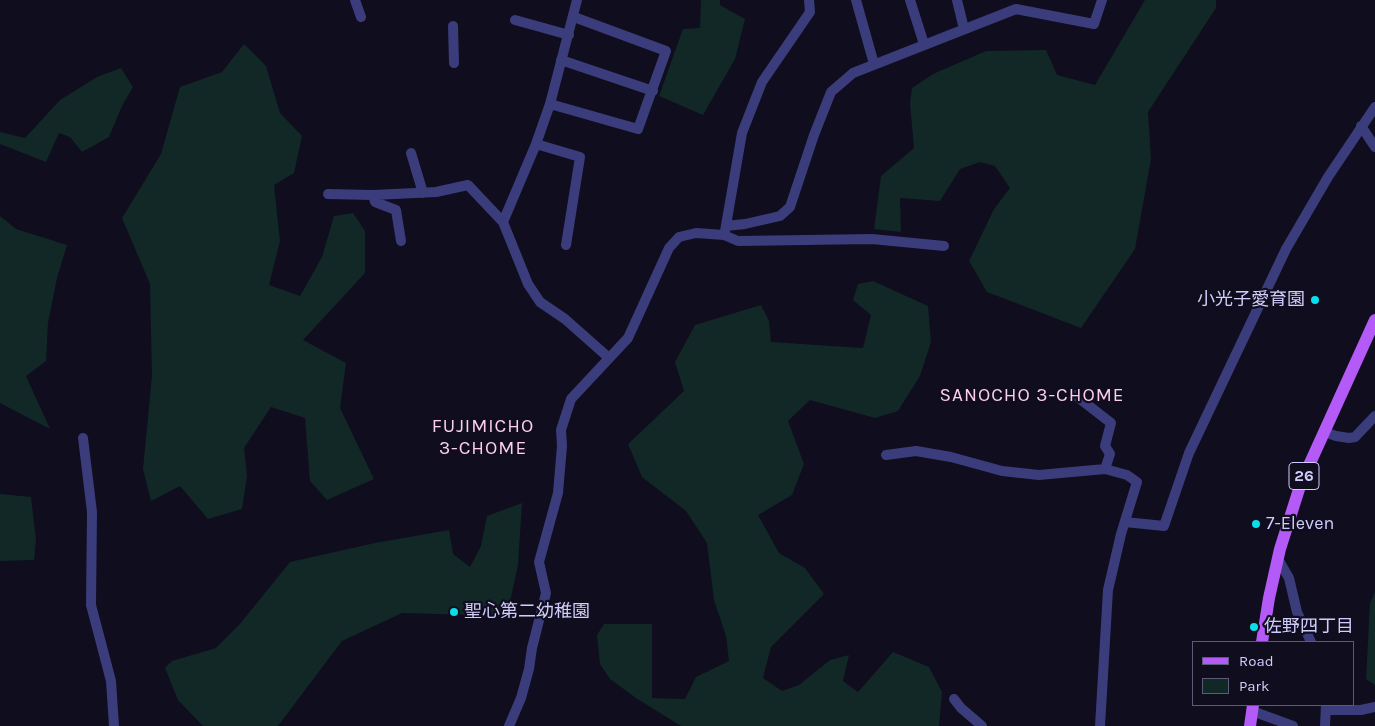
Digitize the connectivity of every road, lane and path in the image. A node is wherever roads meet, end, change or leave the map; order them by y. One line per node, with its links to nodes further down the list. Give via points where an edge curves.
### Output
1 (355, 0): 9 (street)
2 (578, 0): 10 (street)
3 (809, 0): 30 (street, via 810,12 762,82 742,133)
4 (856, 0): 18 (street)
5 (910, 0): 15 (street)
6 (957, 0): 13 (street)
7 (1102, 0): 8 (street, via 1094,24)
8 (1014, 4): 13 (street)
9 (361, 17)
10 (574, 17): 14 (street); 19 (street, via 666,51)
11 (515, 20): 14 (street)
12 (453, 26): 17 (street)
13 (964, 29): 15 (street)
14 (568, 35): 16 (street)
15 (924, 44): 18 (street)
16 (561, 60): 19 (street); 20 (street)
17 (454, 63)
18 (874, 64): 30 (street, via 853,73 831,92 790,206 780,216)
19 (653, 91): 20 (street, via 638,129)
20 (550, 104): 23 (street)
21 (1375, 107): 22 (street)
22 (1361, 126): 24 (street); 42 (street, via 1286,249 1189,453 1164,526)
23 (536, 144): 29 (street); 32 (street, via 580,157)
24 (1375, 147)
25 (411, 153): 26 (street)
26 (423, 193): 28 (street); 29 (street, via 468,186)
27 (328, 194): 28 (street)
28 (372, 195): 31 (street, via 375,202 396,210)
29 (503, 222): 35 (street, via 528,284 540,302 565,319)
30 (725, 230): 33 (street, via 738,241 872,239); 35 (street, via 679,237 669,248 628,338)
31 (401, 241)
32 (566, 245)
33 (944, 246)
34 (1375, 320): 38 (main road, 26)
35 (609, 358): 51 (street, via 572,399 560,430 562,446 558,493 539,562 546,593 529,669)
36 (1075, 395): 41 (street, via 1111,424 1105,446 1110,454)
37 (1375, 416): 38 (street, via 1354,437)
38 (1324, 432): 43 (main road, 26, via 1301,483)
39 (83, 438): 50 (street, via 92,512 91,605 111,681)
40 (886, 455): 41 (street, via 916,451 1002,471 1039,474)
41 (1105, 469): 42 (street, via 1128,475 1137,482)
42 (1125, 522): 53 (street, via 1108,590)
43 (1278, 559): 44 (main road, 26); 45 (street, via 1289,578 1297,612)
44 (1262, 641)
45 (1311, 641)
46 (954, 699): 52 (street)
47 (1327, 707): 48 (street, via 1361,710); 56 (street)
48 (1375, 707)
49 (1252, 708): 54 (main road); 55 (street)
50 (114, 726)
51 (510, 726)
52 (982, 726)
53 (1100, 726)
54 (1250, 726)
55 (1293, 726)
56 (1325, 726)

